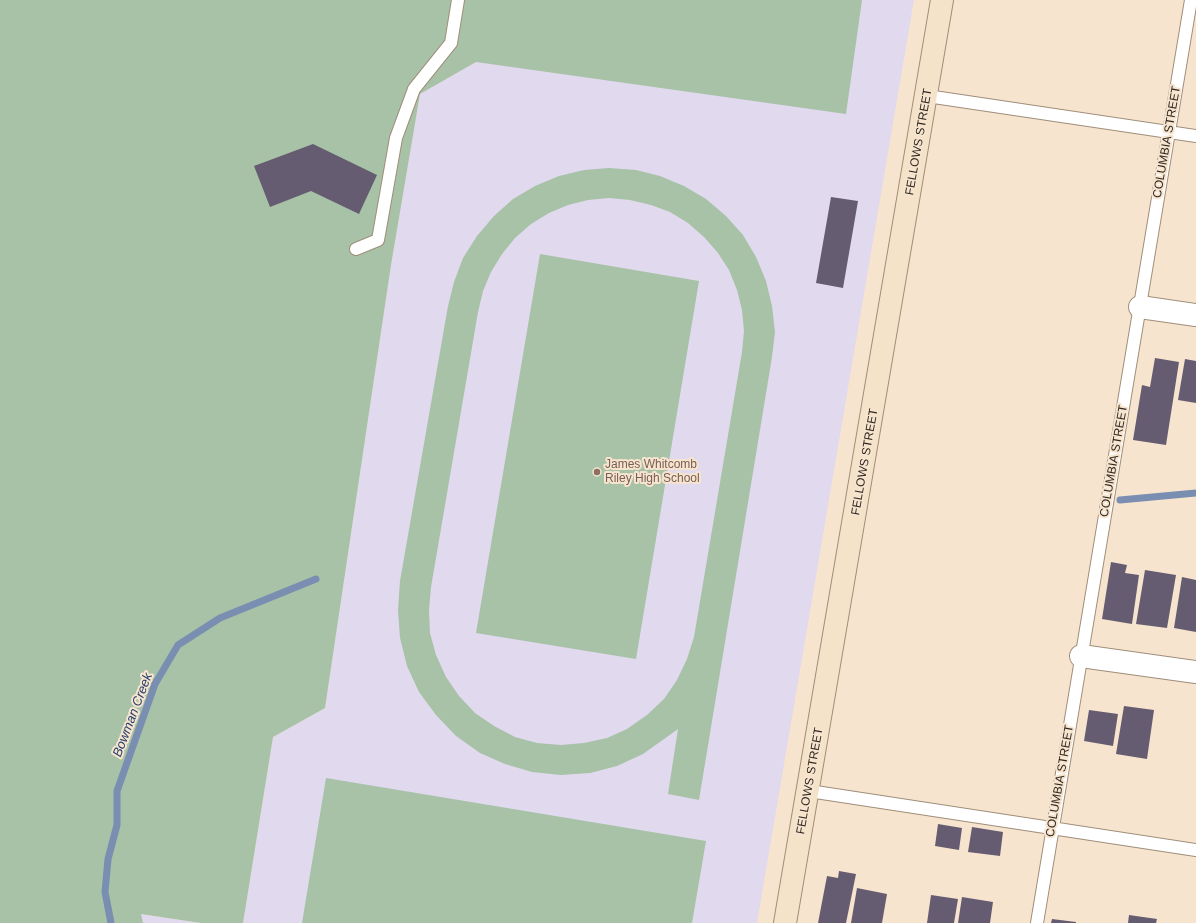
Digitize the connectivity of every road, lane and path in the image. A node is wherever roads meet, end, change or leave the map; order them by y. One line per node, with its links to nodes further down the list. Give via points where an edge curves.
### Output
1 (458, 0): 7 (lane, via 451,43 414,89 396,138 378,240)
2 (942, 0): 4 (street, FELLOWS STREET)
3 (1191, 0): 5 (lane, COLUMBIA STREET)
4 (927, 96): 5 (lane); 12 (street, FELLOWS STREET)
5 (1169, 132): 6 (lane); 8 (lane, COLUMBIA STREET)
6 (1196, 136)
7 (356, 249)
8 (1140, 307): 9 (street); 10 (lane, COLUMBIA STREET)
9 (1196, 315)
10 (1081, 656): 11 (street); 13 (lane, COLUMBIA STREET)
11 (1196, 672)
12 (808, 791): 13 (lane); 15 (street, FELLOWS STREET)
13 (1052, 828): 14 (lane); 16 (lane, COLUMBIA STREET)
14 (1196, 850)
15 (785, 923)
16 (1037, 923)

